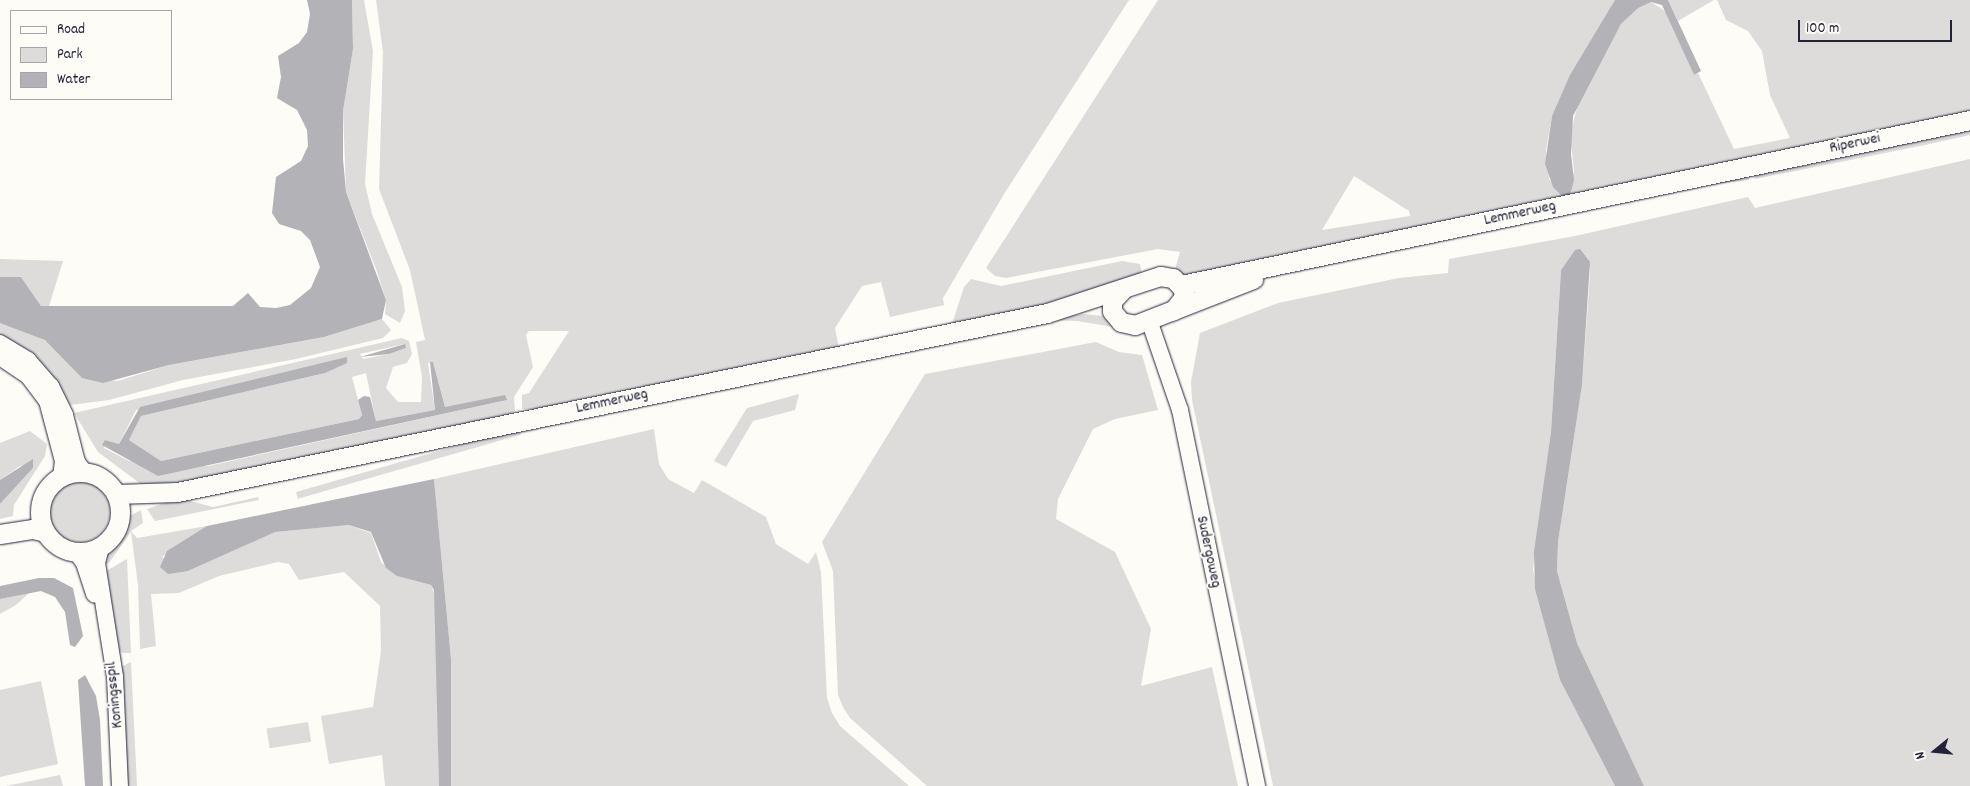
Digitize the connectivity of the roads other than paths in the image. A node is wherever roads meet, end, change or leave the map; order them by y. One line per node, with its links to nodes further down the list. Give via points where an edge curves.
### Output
1 (1970, 120): 2 (main road, Riperwei)
2 (1741, 168): 3 (main road, Lemmerweg)
3 (1299, 260): 4 (main road, Lemmerweg); 6 (main road, Lemmerweg)
4 (1182, 285): 5 (main road, Lemmerweg, via 1163,276); 6 (main road, via 1183,298)
5 (1124, 289): 7 (main road, Lemmerweg); 8 (main road, via 1112,301)
6 (1173, 311): 9 (main road, Lemmerweg)
7 (1047, 313): 8 (main road, Lemmerweg); 14 (main road, Lemmerweg)
8 (1113, 314): 9 (main road, Lemmerweg, via 1128,325)
9 (1149, 320): 25 (street, Sudergoweg, via 1180,410)
10 (0, 343): 12 (street, via 34,366 54,390 67,419 76,458)
11 (0, 357): 13 (street, via 24,373 47,401 63,461)
12 (85, 472): 13 (main road); 15 (main road, via 102,478)
13 (61, 477): 16 (main road, via 48,488)
14 (177, 492): 15 (main road, Lemmerweg); 17 (main road, Lemmerweg)
15 (116, 494): 17 (main road)
16 (40, 508): 18 (main road); 19 (main road)
17 (120, 516): 21 (main road, via 115,532)
18 (0, 524)
19 (45, 532): 20 (main road, via 32,529); 22 (main road, via 56,545)
20 (0, 534)
21 (101, 547): 22 (main road); 23 (street, Koningsspil, via 97,563)
22 (76, 552): 23 (street, Koningsspil)
23 (101, 604): 24 (street, Koningsspil, via 116,685)
24 (120, 786)
25 (1257, 786)

